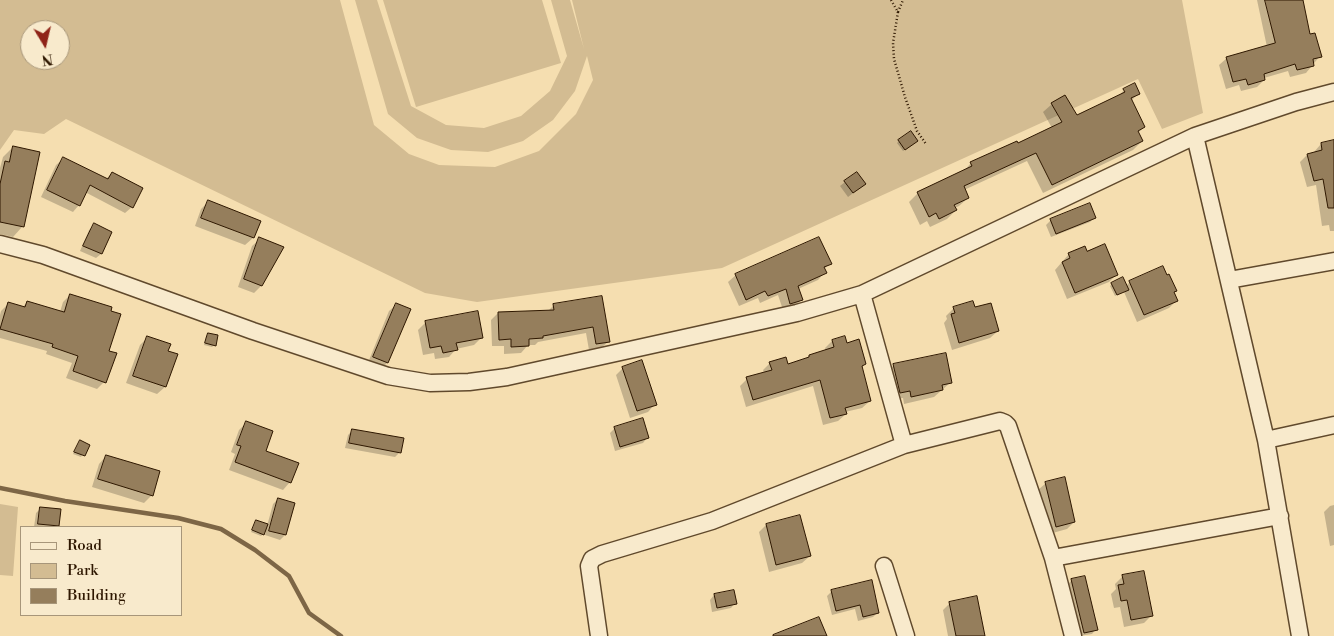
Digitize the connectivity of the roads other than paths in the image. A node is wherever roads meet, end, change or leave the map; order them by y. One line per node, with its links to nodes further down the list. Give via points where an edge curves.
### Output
1 (1334, 92): 2 (street)
2 (1195, 136): 5 (street); 6 (street)
3 (0, 244): 6 (street, via 43,255 388,376 430,383 506,377 797,313)
4 (1334, 261): 5 (street)
5 (1229, 280): 8 (street)
6 (862, 294): 9 (street)
7 (1334, 426): 8 (street)
8 (1266, 440): 10 (street)
9 (904, 445): 11 (street, via 1000,421 1005,423); 13 (street, via 712,520 592,558 589,566)
10 (1280, 516): 11 (street); 16 (street)
11 (1053, 558): 15 (street)
12 (884, 566): 14 (street)
13 (600, 636)
14 (906, 636)
15 (1074, 636)
16 (1300, 636)

